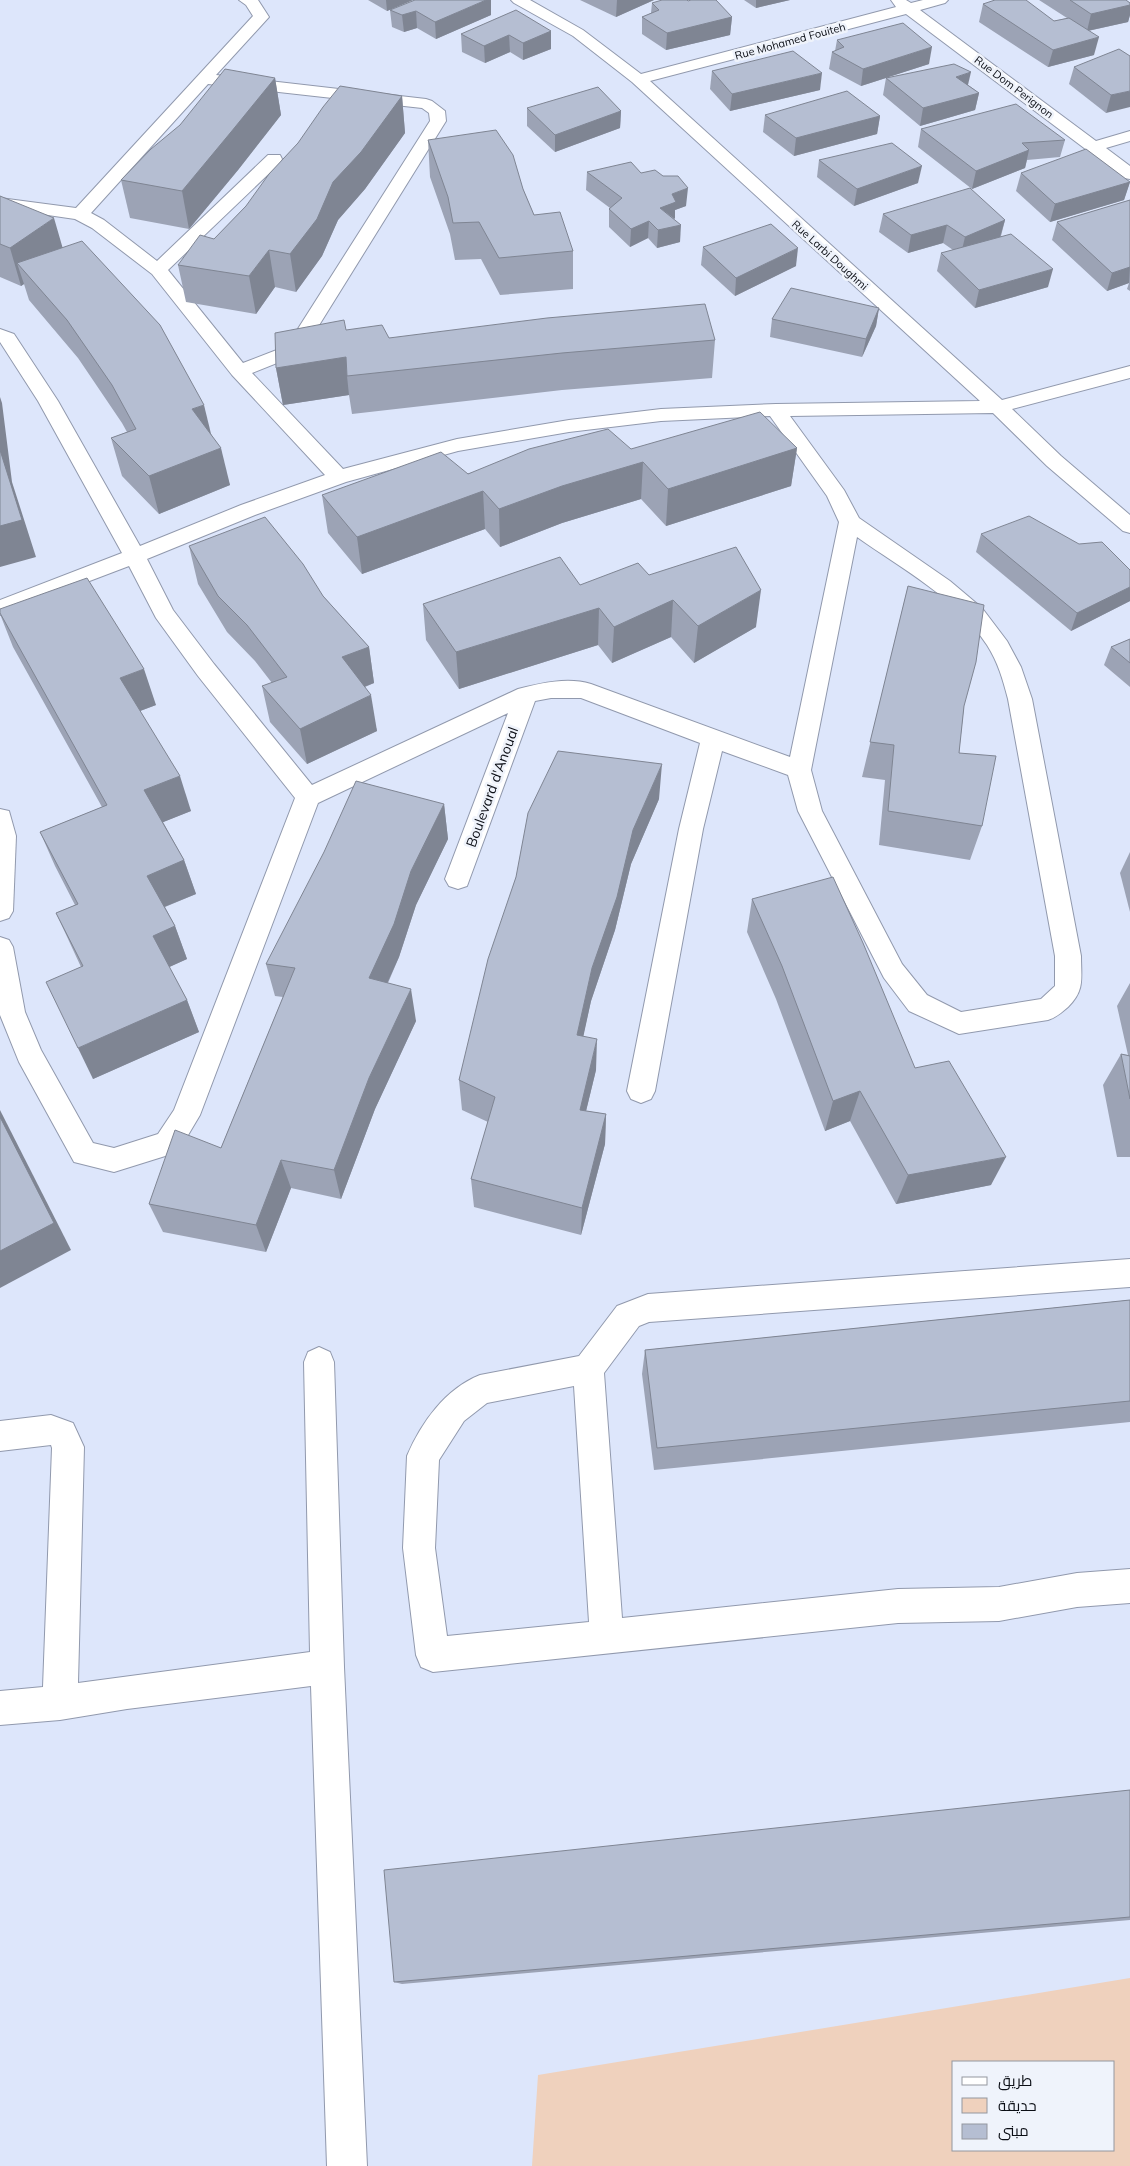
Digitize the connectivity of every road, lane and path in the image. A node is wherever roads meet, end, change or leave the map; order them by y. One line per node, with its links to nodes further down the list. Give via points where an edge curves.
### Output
1 (247, 0): 5 (street, via 252,2 261,17)
2 (519, 0): 6 (street, Rue Larbi Doughmi, via 578,33)
3 (940, 0): 4 (street, Rue Mohamed Fouiteh)
4 (903, 4): 6 (street, Rue Mohamed Fouiteh); 8 (street, Rue Dom Perignon)
5 (205, 79): 12 (street); 16 (street, via 426,104 437,111 438,121)
6 (638, 79): 19 (street, Rue Larbi Doughmi)
7 (1130, 136): 8 (street)
8 (1092, 146): 10 (street, Rue Dom Perignon)
9 (274, 159): 13 (street)
10 (1130, 174)
11 (0, 203): 12 (street)
12 (80, 214): 13 (street)
13 (158, 270): 17 (street)
14 (0, 335): 24 (street, via 7,338 48,401)
15 (334, 346): 16 (street)
16 (294, 350): 17 (street)
17 (239, 371): 21 (street)
18 (1130, 372): 19 (street)
19 (998, 407): 20 (street); 23 (street, Rue Larbi Doughmi, via 1054,461)
20 (776, 410): 21 (street, via 661,415 569,426 457,445); 22 (street, via 837,495)
21 (339, 478): 24 (street, via 248,510)
22 (850, 522): 28 (street); 28 (street, via 942,586 974,613 996,641 1010,667 1020,699 1068,956 1068,990 1048,1009 959,1023 918,1003 893,971 810,811)
23 (1130, 526)
24 (135, 557): 25 (street); 29 (street, via 164,613)
25 (0, 608)
26 (526, 696): 27 (street, via 551,690 583,690); 29 (street); 31 (street, Boulevard d'Anoual)
27 (713, 739): 28 (street); 34 (street, via 691,829)
28 (799, 770)
29 (308, 797): 33 (street, via 186,1115 168,1144 114,1160 84,1153 29,1054 12,1012)
30 (0, 818): 32 (street, via 4,836)
31 (458, 879)
32 (0, 911)
33 (0, 946)
34 (641, 1091)
35 (1130, 1273): 37 (street, via 648,1308 628,1316)
36 (319, 1362): 41 (street)
37 (588, 1369): 40 (street); 40 (street, via 480,1390 453,1410 423,1456 419,1548 433,1655)
38 (0, 1436): 42 (street, via 51,1430 62,1434 68,1447)
39 (1130, 1586): 40 (street, via 1077,1590 999,1604 898,1606)
40 (607, 1637)
41 (328, 1667): 42 (street); 44 (street)
42 (60, 1702): 43 (street)
43 (0, 1708)
44 (347, 2166)

